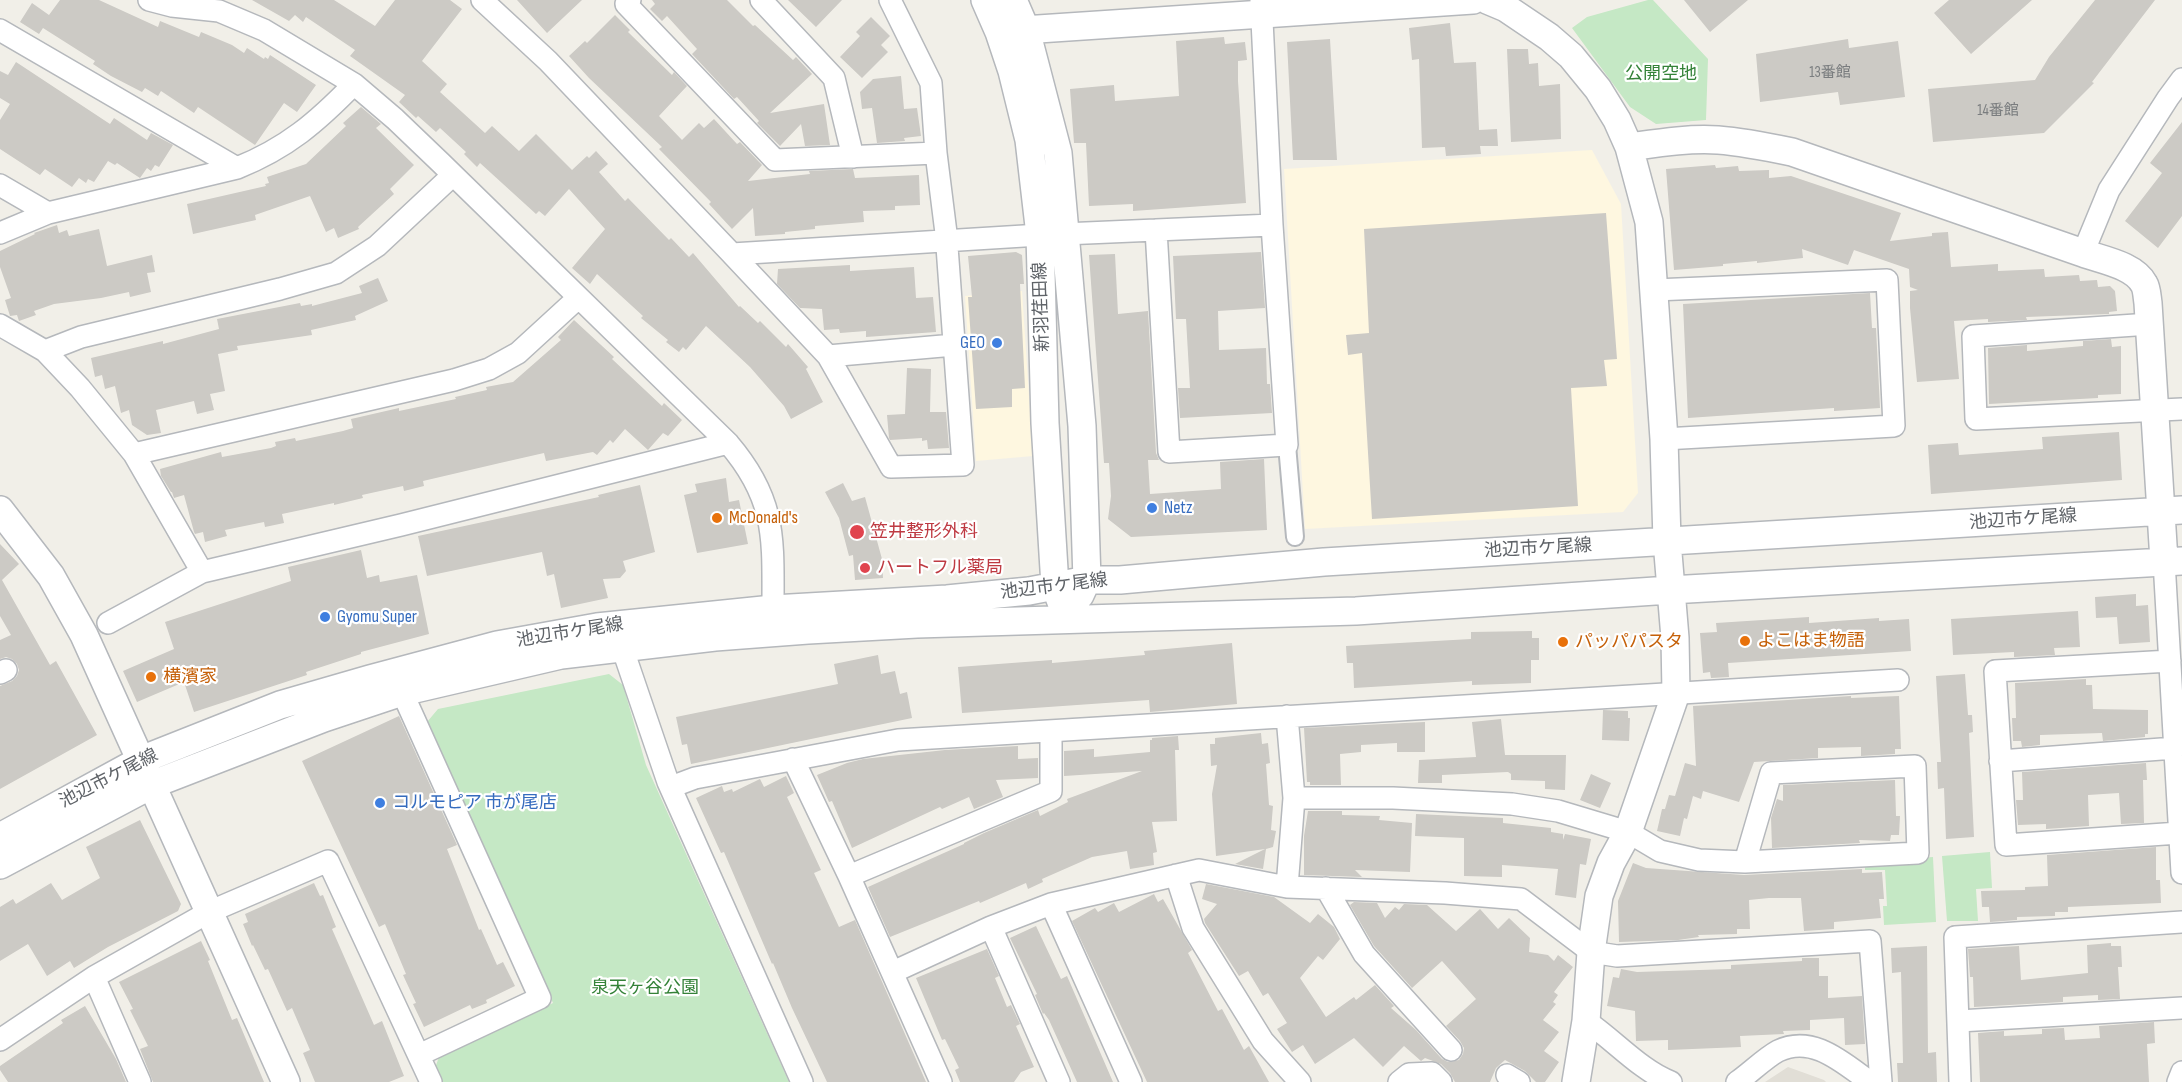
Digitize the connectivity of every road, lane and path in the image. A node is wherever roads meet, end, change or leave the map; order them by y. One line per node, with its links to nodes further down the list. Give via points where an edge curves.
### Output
1 (149, 0): 15 (street, via 219,11 264,30)
2 (482, 0): 29 (street, via 548,61)
3 (630, 0): 18 (street, via 626,4 775,160)
4 (760, 0): 18 (street, via 834,78)
5 (890, 0): 17 (street, via 931,83)
6 (985, 0): 13 (street, 新羽荏田線)
7 (1012, 0): 12 (street, 新羽荏田線)
8 (1473, 0): 10 (street)
9 (1487, 0): 16 (street, via 1506,8 1571,56 1599,89)
10 (1261, 8): 12 (street); 23 (street)
11 (0, 30): 19 (street)
12 (1026, 30): 13 (street); 26 (street, 新羽荏田線, via 1058,153)
13 (999, 32): 26 (street, 新羽荏田線)
14 (2182, 79): 28 (street, via 2109,190)
15 (354, 84): 19 (street, via 298,136 264,158); 20 (street)
16 (1629, 147): 28 (street, via 1716,140 1792,152); 30 (street, via 1649,222)
17 (936, 153): 18 (street); 27 (street)
18 (853, 157)
19 (237, 168): 22 (street)
20 (453, 175): 31 (street); 35 (street, via 377,246 336,273 81,337)
21 (0, 185): 22 (street)
22 (48, 213): 25 (street)
23 (1272, 225): 24 (street); 41 (street)
24 (1156, 230): 26 (street); 41 (street, via 1169,452)
25 (0, 233)
26 (1053, 235): 27 (street); 49 (street, 新羽荏田線, via 1082,426); 50 (street, 新羽荏田線, via 1045,423)
27 (946, 241): 29 (street); 34 (street)
28 (2083, 253): 32 (street, via 2138,275 2146,285)
29 (732, 254): 36 (street)
30 (1655, 290): 39 (street); 39 (street, via 1887,280 1894,426)
31 (578, 298): 40 (street); 42 (street, via 518,353 489,369)
32 (2150, 324): 38 (street); 38 (street, via 1973,336 1976,419)
33 (0, 325): 35 (street)
34 (954, 345): 36 (street); 36 (street, via 963,465 891,467)
35 (45, 351): 42 (street)
36 (828, 356)
37 (2182, 409): 38 (street)
38 (2154, 411): 44 (street)
39 (1664, 439): 46 (street)
40 (728, 443): 48 (street); 52 (street, via 744,461 771,523)
41 (1287, 445): 45 (street)
42 (134, 454): 48 (street)
43 (0, 510): 65 (street, via 51,576 84,635)
44 (2171, 510): 46 (street, 池辺市ケ尾線); 47 (street)
45 (1295, 537)
46 (1667, 541): 49 (street, 池辺市ケ尾線); 51 (street)
47 (2173, 561): 51 (street, 池辺市ケ尾線); 56 (street)
48 (202, 572): 54 (street)
49 (1087, 580): 50 (street, 池辺市ケ尾線); 53 (street)
50 (1056, 586): 52 (street, 池辺市ケ尾線, via 947,599); 53 (street, 新羽荏田線)
51 (1670, 590): 53 (street, 池辺市ケ尾線, via 1356,611); 59 (street)
52 (773, 609): 65 (street, 池辺市ケ尾線, via 597,627 497,645 280,705)
53 (1068, 620): 55 (street, 池辺市ケ尾線, via 808,630)
54 (108, 622)
55 (622, 647): 58 (street, 池辺市ケ尾線, via 561,655); 66 (street)
56 (2170, 662): 62 (street); 64 (street, via 1995,670)
57 (1898, 680): 59 (street)
58 (402, 692): 65 (street, 池辺市ケ尾線); 90 (street, via 540,998)
59 (1676, 693): 60 (street); 68 (street)
60 (1287, 716): 61 (street); 67 (street)
61 (1051, 732): 63 (street, via 898,740); 75 (street, via 1052,790)
62 (2175, 748): 64 (street); 69 (street)
63 (793, 759): 66 (street, via 695,778); 75 (street)
64 (2000, 761): 69 (street, via 2006,845)
65 (146, 773): 70 (street, 池辺市ケ尾線); 72 (street, 池辺市ケ尾線); 79 (street)
66 (671, 787): 95 (street)
67 (1294, 798): 68 (street, via 1512,804 1558,811); 76 (street)
68 (1628, 832): 71 (street, via 1660,851 1699,860); 82 (street, via 1599,896)
69 (2180, 833): 73 (street)
70 (0, 837)
71 (1745, 862): 71 (street, via 1918,853 1915,766 1770,773)
72 (0, 865)
73 (2182, 873)
74 (1176, 875): 76 (street, via 1198,870); 78 (street); 99 (street, via 1193,928 1263,1041)
75 (849, 876): 83 (street)
76 (1287, 887): 77 (street)
77 (1326, 888): 82 (street, via 1521,899); 89 (street, via 1364,954)
78 (1051, 904): 81 (street); 98 (street)
79 (209, 912): 84 (street); 90 (street, via 328,861); 93 (street)
80 (2182, 922): 87 (street, via 1955,937)
81 (991, 927): 83 (street); 97 (street)
82 (1591, 952): 86 (street); 106 (street, via 1617,956 1870,941)
83 (893, 972): 96 (street)
84 (94, 977): 88 (street); 92 (street)
85 (2182, 1008): 87 (street)
86 (1586, 1021): 102 (street); 103 (street)
87 (1959, 1021): 107 (street)
88 (0, 1040)
89 (1451, 1050)
90 (419, 1055): 94 (street)
91 (2182, 1072): 108 (street)
92 (140, 1082)
93 (286, 1082)
94 (431, 1082)
95 (802, 1082)
96 (941, 1082)
97 (1059, 1082)
98 (1131, 1082)
99 (1300, 1082)
100 (1400, 1082): 101 (street, via 1409,1074 1432,1073)
101 (1441, 1082)
102 (1576, 1082)
103 (1671, 1082)
104 (1737, 1082): 105 (street, via 1778,1051 1802,1045 1821,1049)
105 (1870, 1082)
106 (1881, 1082)
107 (1960, 1082)
108 (2178, 1082)

